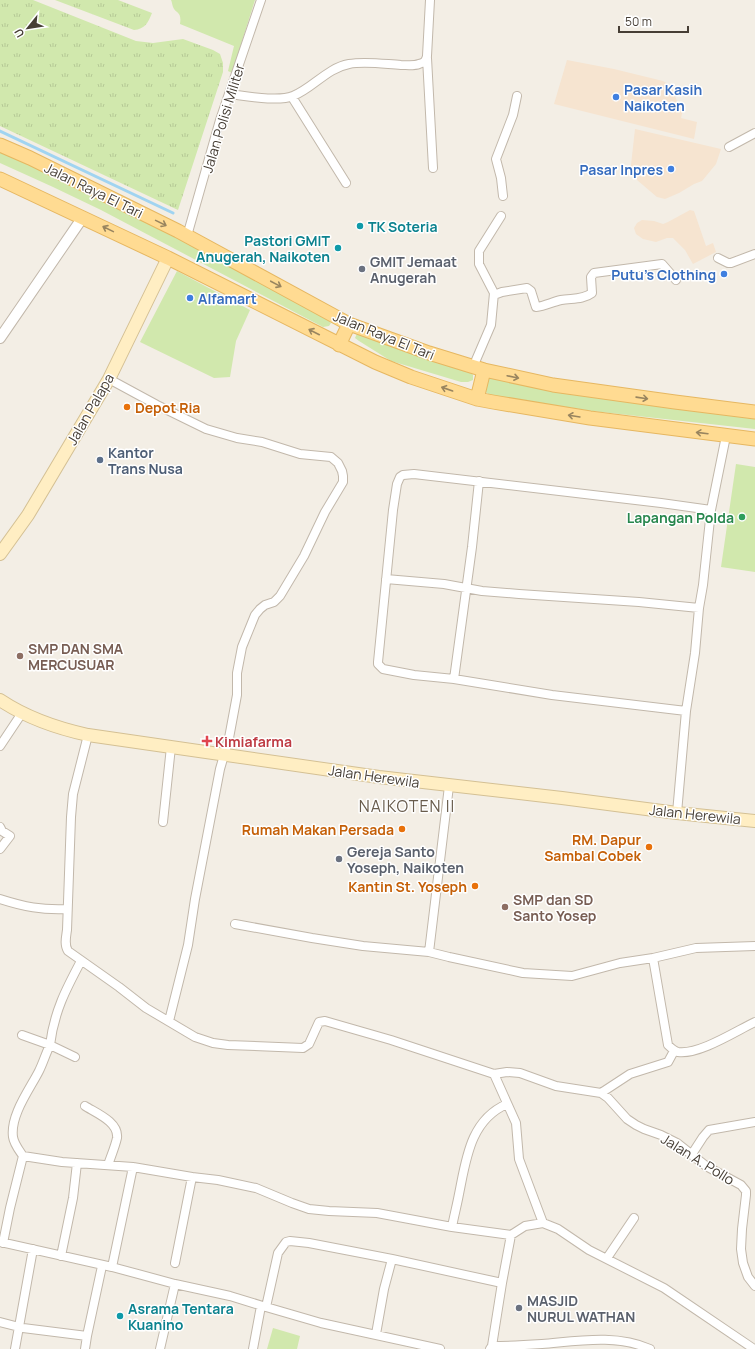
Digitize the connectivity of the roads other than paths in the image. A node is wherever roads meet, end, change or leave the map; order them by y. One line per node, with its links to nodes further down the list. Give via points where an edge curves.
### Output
1 (261, 0): 4 (street, Jalan Polisi Militer)
2 (430, 0): 3 (street)
3 (427, 58): 6 (street, via 424,63 414,65 349,64 331,71); 10 (street)
4 (229, 94): 6 (street, via 276,99); 16 (street, Jalan Polisi Militer)
5 (517, 96): 13 (street, via 513,116 496,159)
6 (292, 97): 12 (street)
7 (755, 133): 9 (street)
8 (0, 146): 16 (main road, Jalan Raya El Tari, one-way to 16, via 30,158)
9 (729, 147)
10 (433, 168)
11 (0, 179): 15 (main road, Jalan Raya El Tari)
12 (346, 183)
13 (503, 196)
14 (501, 216): 21 (street, via 479,251 479,264)
15 (83, 217): 18 (main road, Jalan Raya El Tari, one-way to 15); 23 (street)
16 (188, 236): 22 (main road, Jalan Raya El Tari, one-way to 22)
17 (755, 254): 19 (street, via 730,263)
18 (168, 258): 24 (main road, Jalan Raya El Tari, one-way to 18); 26 (main road, Jalan Palapa)
19 (718, 258)
20 (676, 280): 21 (street, via 662,264 594,273 591,277 592,292 587,296 561,300 547,306 536,307 531,291 527,288)
21 (494, 295): 25 (street, via 491,325)
22 (349, 324): 24 (main road); 25 (main road, Jalan Raya El Tari)
23 (0, 338)
24 (339, 345): 27 (main road, Jalan Raya El Tari, one-way to 24, via 411,377)
25 (478, 368): 27 (main road); 28 (main road, Jalan Raya El Tari, one-way to 28, via 552,385)
26 (108, 379): 33 (main road, Jalan Palapa, via 28,515); 44 (street, via 206,429 300,454 331,457 342,471 343,482 280,596 260,609 251,622 239,658 237,695)
27 (477, 399): 29 (main road, Jalan Raya El Tari, one-way to 27, via 590,418)
28 (755, 412)
29 (726, 436): 30 (main road, Jalan Raya El Tari); 32 (street)
30 (755, 439)
31 (479, 481): 32 (street); 34 (street, via 414,474 400,477 393,510); 35 (street)
32 (711, 510): 36 (street)
33 (0, 554)
34 (386, 579): 35 (street); 37 (street, via 378,664 383,669)
35 (466, 588): 36 (street); 37 (street)
36 (699, 608): 39 (street, via 696,653)
37 (454, 679): 39 (street, via 552,695)
38 (0, 700): 40 (main road, Jalan Herewila)
39 (686, 711): 46 (street)
40 (25, 714): 41 (main road, Jalan Herewila, via 64,730); 42 (street)
41 (88, 735): 43 (main road, Jalan Herewila); 52 (street, via 73,794)
42 (0, 746)
43 (171, 747): 44 (main road, Jalan Herewila); 48 (street)
44 (224, 755): 45 (main road, Jalan Herewila); 58 (street, via 188,945)
45 (449, 786): 46 (main road, Jalan Herewila); 55 (street)
46 (677, 813): 47 (main road, Jalan Herewila)
47 (755, 821)
48 (163, 822)
49 (1, 829): 50 (street, via 10,836)
50 (0, 849)
51 (0, 899): 52 (street, via 21,906 47,910)
52 (68, 909): 57 (street, via 66,948)
53 (235, 924): 55 (street, via 349,944)
54 (755, 946): 56 (street, via 696,948)
55 (429, 952): 56 (street, via 523,973 572,976 620,963)
56 (653, 958): 62 (street, via 668,1045)
57 (82, 961): 58 (street, via 146,1008); 61 (street, via 63,995 54,1020)
58 (169, 1021): 64 (street, via 194,1037 213,1043 303,1048 309,1044 319,1022 325,1021)
59 (755, 1022): 62 (street, via 701,1048 685,1052)
60 (22, 1035): 61 (street)
61 (50, 1045): 63 (street); 70 (street, via 24,1098 13,1129 15,1144)
62 (674, 1051): 65 (street, via 668,1062 630,1074)
63 (75, 1057)
64 (494, 1074): 65 (street, via 520,1073 556,1086); 66 (street)
65 (601, 1093): 69 (street, Jalan A. Pollo, via 631,1122 677,1143)
66 (507, 1104): 76 (street, via 516,1123 519,1159); 77 (street, via 484,1121 469,1147)
67 (86, 1106): 72 (street, via 114,1126 117,1132)
68 (755, 1122): 69 (street, via 709,1130)
69 (692, 1154): 89 (street, Jalan A. Pollo, via 706,1166 741,1185 746,1191 741,1249 748,1277)
70 (23, 1156): 71 (street); 79 (street)
71 (78, 1163): 72 (street); 81 (street)
72 (108, 1165): 73 (street)
73 (133, 1167): 74 (street); 86 (street)
74 (192, 1178): 77 (street, via 218,1180 256,1188 292,1203 329,1212 377,1213); 84 (street)
75 (634, 1218): 82 (street)
76 (543, 1223): 78 (street, via 525,1226); 82 (street)
77 (452, 1227): 78 (street)
78 (511, 1235): 87 (street)
79 (2, 1243): 80 (street)
80 (33, 1249): 81 (street); 92 (street)
81 (61, 1256): 85 (street)
82 (607, 1258): 102 (street, via 664,1288)
83 (392, 1259): 87 (street); 90 (street, via 310,1243 286,1242 278,1253); 93 (street)
84 (175, 1263)
85 (102, 1266): 86 (street); 94 (street)
86 (112, 1267): 88 (street)
87 (502, 1283): 95 (street)
88 (175, 1284): 90 (street, via 230,1296); 98 (street)
89 (755, 1286)
90 (263, 1307): 93 (street, via 321,1323); 99 (street)
91 (0, 1322): 92 (street)
92 (19, 1327): 94 (street); 96 (street)
93 (376, 1334): 100 (street)
94 (87, 1336): 97 (street)
95 (491, 1348): 101 (street, via 583,1340 620,1340)
96 (15, 1349)
97 (85, 1349)
98 (160, 1349)
99 (253, 1349)
100 (440, 1349)
101 (650, 1349)
102 (754, 1349)

